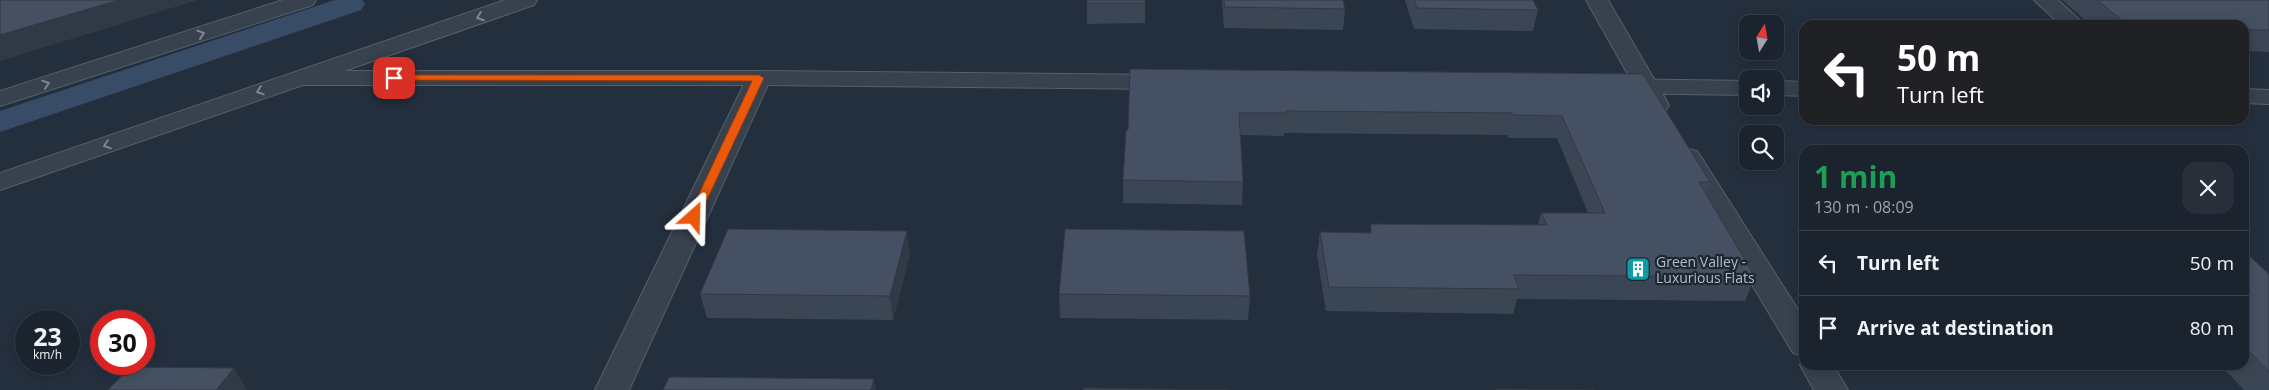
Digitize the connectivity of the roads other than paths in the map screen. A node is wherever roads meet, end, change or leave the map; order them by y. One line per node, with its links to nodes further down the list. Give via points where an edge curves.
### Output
1 (305, 0): 16 (street, one-way to 1)
2 (526, 0): 6 (street, one-way to 6)
3 (1598, 0): 10 (street)
4 (2045, 0): 5 (street)
5 (2068, 20)
6 (298, 78): 7 (street); 17 (street, one-way to 17)
7 (759, 78): 8 (street); 20 (street)
8 (1187, 82)
9 (1585, 86): 10 (street)
10 (1645, 86): 11 (street); 18 (street)
11 (1739, 88)
12 (1784, 88): 13 (street)
13 (1799, 89)
14 (2249, 96): 15 (street)
15 (2269, 97)
16 (0, 99)
17 (0, 182)
18 (1799, 337)
19 (1819, 370): 21 (street)
20 (612, 390)
21 (1831, 390)

